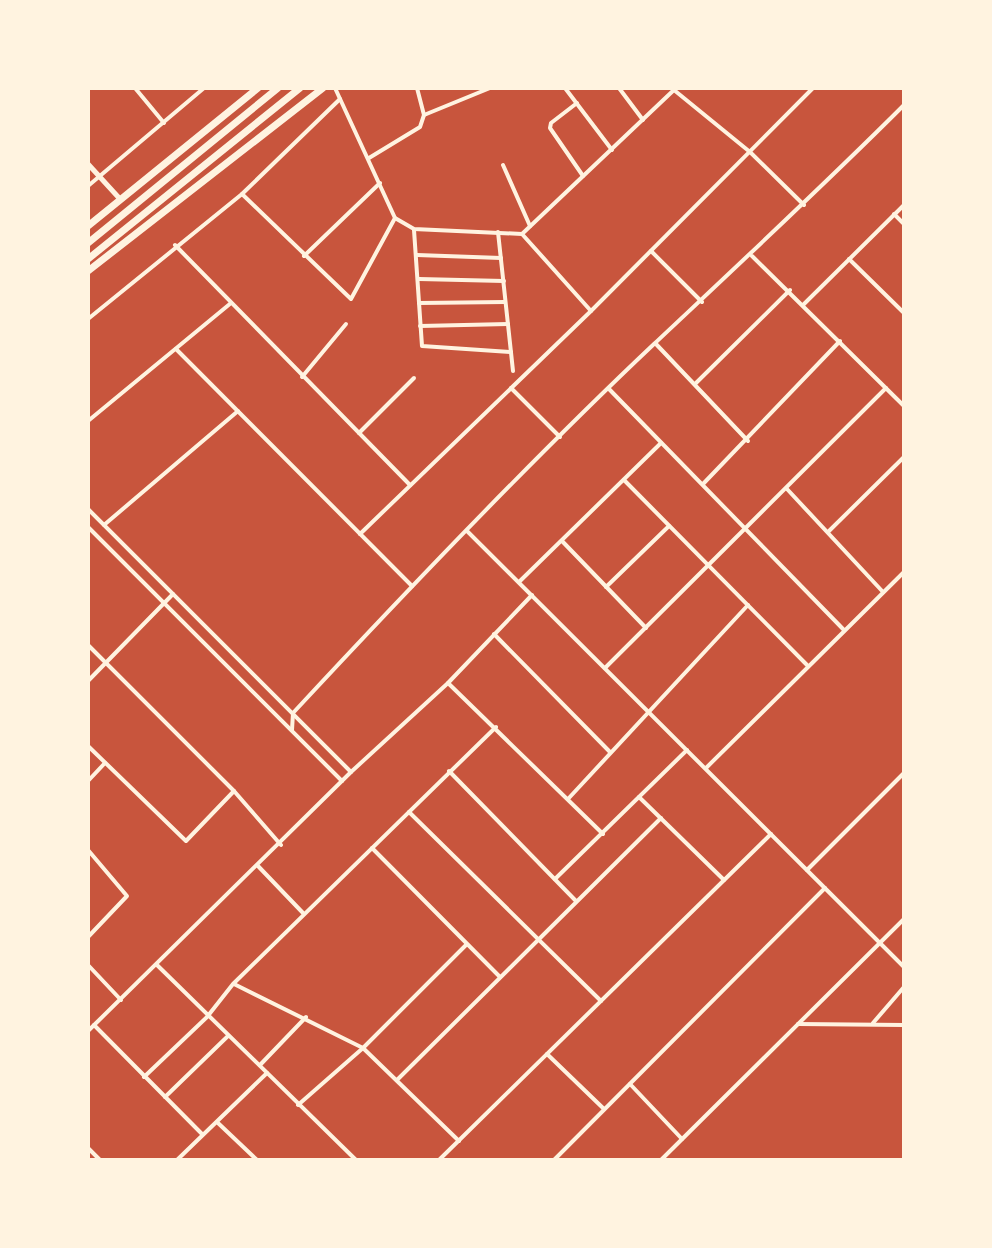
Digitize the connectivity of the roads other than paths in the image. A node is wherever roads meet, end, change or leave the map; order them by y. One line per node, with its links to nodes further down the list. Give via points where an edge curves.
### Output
1 (135, 88): 19 (street)
2 (204, 88): 19 (street)
3 (258, 88): 23 (highway)
4 (278, 88): 26 (highway)
5 (300, 88): 30 (highway)
6 (323, 88): 32 (highway)
7 (335, 88): 14 (street)
8 (417, 88): 17 (street)
9 (490, 88): 17 (street)
10 (565, 88): 15 (street)
11 (619, 88): 18 (street)
12 (813, 88): 21 (street)
13 (675, 89): 18 (street); 21 (street)
14 (340, 99): 22 (street); 33 (street)
15 (577, 103): 20 (street); 27 (street, via 550,128)
16 (904, 105): 35 (street)
17 (424, 115): 22 (street, via 420,127)
18 (643, 120): 20 (street)
19 (164, 123): 28 (street)
20 (612, 150): 27 (street)
21 (750, 152): 35 (street); 47 (street)
22 (369, 158): 29 (street)
23 (165, 163): 26 (highway); 34 (highway)
24 (88, 164): 28 (street)
25 (503, 165): 41 (street)
26 (174, 173): 45 (highway)
27 (583, 176): 41 (street)
28 (99, 177): 31 (street); 34 (street)
29 (380, 182): 38 (street); 50 (street)
30 (185, 184): 32 (highway); 52 (highway)
31 (88, 186)
32 (191, 192): 54 (highway)
33 (242, 194): 46 (street); 50 (street)
34 (120, 199): 40 (highway)
35 (804, 205): 49 (street)
36 (904, 205): 37 (street)
37 (894, 214): 39 (street); 53 (street)
38 (395, 218): 42 (street); 50 (street, via 351,299)
39 (904, 224)
40 (88, 226)
41 (530, 226): 44 (street)
42 (414, 229): 43 (street); 48 (street)
43 (498, 232): 44 (street); 51 (street)
44 (522, 234): 63 (street)
45 (88, 243)
46 (175, 245): 60 (street); 65 (street)
47 (651, 251): 59 (street); 63 (street)
48 (417, 255): 51 (street); 55 (street)
49 (752, 255): 57 (street); 59 (street)
50 (304, 256)
51 (501, 258): 56 (street)
52 (88, 259)
53 (849, 259): 62 (street); 64 (street)
54 (88, 271)
55 (419, 279): 56 (street); 61 (street)
56 (504, 281): 58 (street)
57 (790, 290): 62 (street); 76 (street)
58 (506, 302): 61 (street); 67 (street)
59 (702, 302): 70 (street)
60 (231, 303): 71 (street); 74 (street)
61 (419, 303): 68 (street)
62 (804, 304): 69 (street)
63 (591, 311): 77 (street)
64 (904, 313)
65 (88, 319)
66 (346, 324): 74 (street)
67 (508, 324): 68 (street); 72 (street)
68 (420, 326): 72 (street, via 422,346)
69 (840, 341): 78 (street); 85 (street)
70 (655, 343): 76 (street); 79 (street)
71 (176, 349): 81 (street); 82 (street)
72 (511, 352): 73 (street)
73 (513, 371)
74 (302, 377): 83 (street)
75 (414, 378): 83 (street)
76 (696, 383): 85 (street)
77 (511, 387): 84 (street); 89 (street)
78 (886, 388): 80 (street); 91 (street)
79 (609, 389): 84 (street); 86 (street)
80 (904, 406)
81 (238, 411): 93 (street); 99 (street)
82 (88, 421)
83 (359, 433): 89 (street)
84 (560, 437): 96 (street)
85 (748, 441): 90 (street)
86 (661, 443): 88 (street); 90 (street)
87 (904, 457): 98 (street)
88 (624, 480): 94 (street); 100 (street)
89 (410, 485): 99 (street)
90 (703, 485): 97 (street)
91 (786, 488): 97 (street); 98 (street)
92 (88, 509): 93 (street)
93 (104, 525): 107 (street)
94 (669, 526): 101 (street); 105 (street)
95 (88, 527): 109 (street)
96 (466, 530): 103 (street); 104 (street)
97 (747, 530): 101 (street); 112 (street)
98 (829, 531): 106 (street)
99 (360, 534): 104 (street)
100 (562, 541): 103 (street); 105 (street)
101 (708, 565): 110 (street); 111 (street)
102 (904, 572): 106 (street)
103 (519, 582): 108 (street)
104 (412, 586): 121 (street)
105 (606, 587): 111 (street)
106 (883, 592): 112 (street)
107 (173, 594): 109 (street); 121 (street)
108 (532, 595): 113 (street); 117 (street)
109 (164, 603): 115 (street); 123 (street)
110 (748, 605): 116 (street); 120 (street)
111 (646, 628): 117 (street)
112 (843, 629): 116 (street)
113 (494, 634): 119 (street); 126 (street)
114 (88, 645): 115 (street)
115 (106, 662): 118 (street); 134 (street)
116 (807, 665): 128 (street)
117 (605, 668): 120 (street)
118 (88, 681)
119 (448, 683): 122 (street); 130 (street)
120 (651, 711): 125 (street); 126 (street)
121 (293, 713): 123 (street); 130 (street)
122 (496, 727): 129 (street); 136 (street)
123 (292, 730): 133 (street)
124 (88, 746): 127 (street)
125 (687, 750): 128 (street); 135 (street)
126 (610, 752): 136 (street)
127 (105, 763): 132 (street); 134 (street, via 186,841)
128 (706, 768): 140 (street)
129 (449, 771): 137 (street); 146 (street)
130 (351, 772): 133 (street)
131 (904, 773): 145 (street)
132 (88, 781)
133 (342, 781): 141 (street)
134 (234, 791): 141 (street)
135 (639, 797): 138 (street); 139 (street)
136 (568, 799): 139 (street)
137 (409, 812): 142 (street); 153 (street)
138 (661, 818): 147 (street); 149 (street)
139 (603, 834): 146 (street)
140 (771, 834): 145 (street); 147 (street)
141 (281, 845): 144 (street)
142 (371, 847): 150 (street); 155 (street)
143 (88, 850): 152 (street, via 127,896)
144 (258, 866): 150 (street); 157 (street)
145 (807, 870): 148 (street)
146 (555, 879): 149 (street)
147 (724, 880): 163 (street)
148 (825, 888): 154 (street); 178 (street)
149 (576, 901): 153 (street)
150 (304, 914): 160 (street)
151 (904, 919): 154 (street)
152 (88, 937)
153 (538, 939): 159 (street); 163 (street)
154 (880, 943): 158 (street); 168 (street)
155 (466, 945): 159 (street); 172 (street)
156 (88, 965): 162 (street)
157 (157, 965): 162 (street); 164 (street)
158 (904, 967)
159 (500, 977): 177 (street)
160 (233, 984): 164 (street); 165 (street)
161 (904, 987): 166 (street)
162 (121, 1000): 167 (street)
163 (601, 1001): 173 (street)
164 (207, 1017): 171 (street); 176 (street)
165 (306, 1017): 172 (street); 174 (street)
166 (873, 1023): 168 (street); 169 (street)
167 (93, 1024): 170 (street); 176 (street)
168 (798, 1024): 184 (street)
169 (904, 1025)
170 (88, 1031)
171 (228, 1036): 174 (street); 179 (street)
172 (363, 1048): 177 (street); 180 (street)
173 (547, 1054): 181 (street); 185 (street)
174 (259, 1065): 175 (street)
175 (267, 1073): 180 (street); 182 (street)
176 (144, 1077): 179 (street)
177 (397, 1080): 185 (street)
178 (630, 1084): 181 (street); 184 (street)
179 (165, 1097): 183 (street)
180 (298, 1105): 187 (street)
181 (604, 1109): 194 (street)
182 (218, 1123): 183 (street); 190 (street)
183 (202, 1134): 189 (street)
184 (682, 1139): 195 (street)
185 (459, 1141): 193 (street)
186 (88, 1148): 188 (street)
187 (350, 1153): 191 (street); 192 (street)
188 (100, 1160)
189 (178, 1160)
190 (257, 1160)
191 (344, 1160)
192 (356, 1160)
193 (439, 1160)
194 (554, 1160)
195 (661, 1160)

